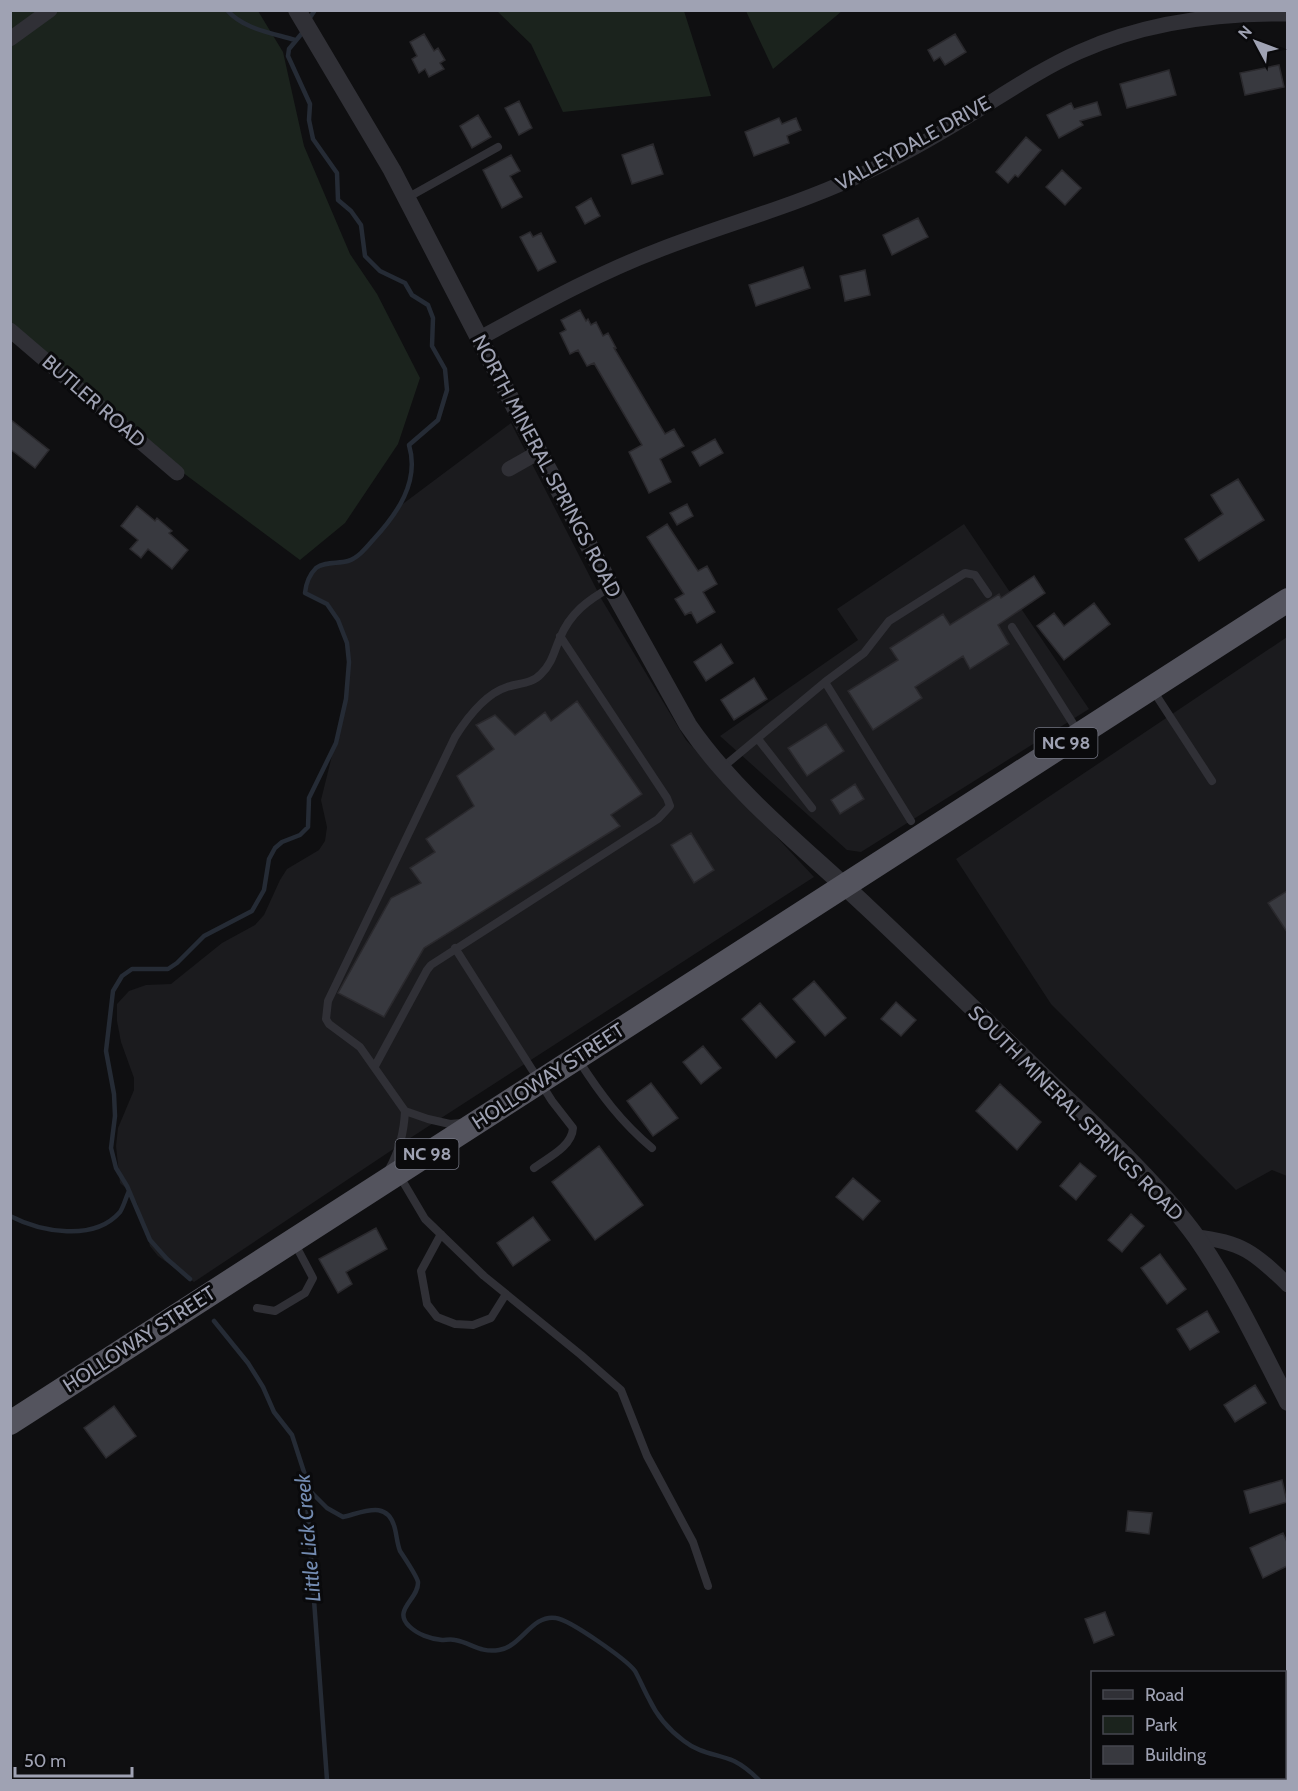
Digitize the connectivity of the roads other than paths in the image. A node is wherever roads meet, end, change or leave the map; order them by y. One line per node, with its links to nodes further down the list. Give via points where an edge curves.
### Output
1 (50, 10): 4 (street)
2 (298, 11): 6 (street, NORTH MINERAL SPRINGS ROAD)
3 (1287, 14): 8 (street, VALLEYDALE DRIVE, via 1176,23 1081,51 855,178 610,270)
4 (10, 39)
5 (498, 147): 6 (lane)
6 (407, 198): 8 (street, NORTH MINERAL SPRINGS ROAD)
7 (10, 330): 11 (street, BUTLER ROAD)
8 (480, 338): 9 (street, NORTH MINERAL SPRINGS ROAD)
9 (539, 452): 10 (street); 12 (street, NORTH MINERAL SPRINGS ROAD)
10 (509, 469)
11 (177, 473)
12 (610, 586): 16 (lane, via 572,615); 21 (street, NORTH MINERAL SPRINGS ROAD, via 688,725)
13 (988, 594): 17 (lane, via 975,575 965,573 889,621 864,653)
14 (1287, 600): 18 (highway, NC 98)
15 (1012, 627): 19 (lane)
16 (560, 636): 26 (lane, via 670,806 657,819); 28 (lane, via 550,664 540,676 487,698 455,737 328,1001 329,1024 360,1047)
17 (825, 682): 20 (lane); 24 (lane)
18 (1151, 688): 19 (highway, NC 98); 22 (lane)
19 (1080, 734): 25 (highway, NC 98)
20 (758, 739): 21 (lane); 23 (lane)
21 (722, 768): 25 (street, NORTH MINERAL SPRINGS ROAD)
22 (1212, 781)
23 (812, 808)
24 (910, 821)
25 (844, 885): 27 (highway, HOLLOWAY STREET / NC 98); 36 (street, SOUTH MINERAL SPRINGS ROAD, via 1073,1106 1156,1190)
26 (455, 948): 28 (lane, via 427,970); 29 (lane)
27 (577, 1057): 29 (highway, HOLLOWAY STREET / NC 98); 32 (lane, via 609,1106)
28 (375, 1066): 30 (lane)
29 (539, 1081): 31 (highway, HOLLOWAY STREET / NC 98); 33 (lane, via 573,1128 566,1144)
30 (405, 1111): 31 (lane, via 450,1124); 34 (lane, via 404,1133)
31 (478, 1121): 34 (highway, HOLLOWAY STREET / NC 98)
32 (652, 1148)
33 (534, 1168)
34 (390, 1178): 35 (lane); 37 (highway, HOLLOWAY STREET / NC 98)
35 (441, 1234): 39 (lane); 39 (lane, via 421,1271 427,1304 437,1317 473,1325 491,1318)
36 (1195, 1237): 38 (street, via 1222,1239 1242,1247); 41 (street, SOUTH MINERAL SPRINGS ROAD, via 1224,1279)
37 (293, 1240): 40 (lane, via 313,1278 305,1293 275,1311); 42 (highway, HOLLOWAY STREET / NC 98)
38 (1287, 1285)
39 (507, 1294): 43 (lane, via 621,1390 647,1456 693,1542)
40 (257, 1308)
41 (1287, 1402)
42 (10, 1423)
43 (708, 1586)

